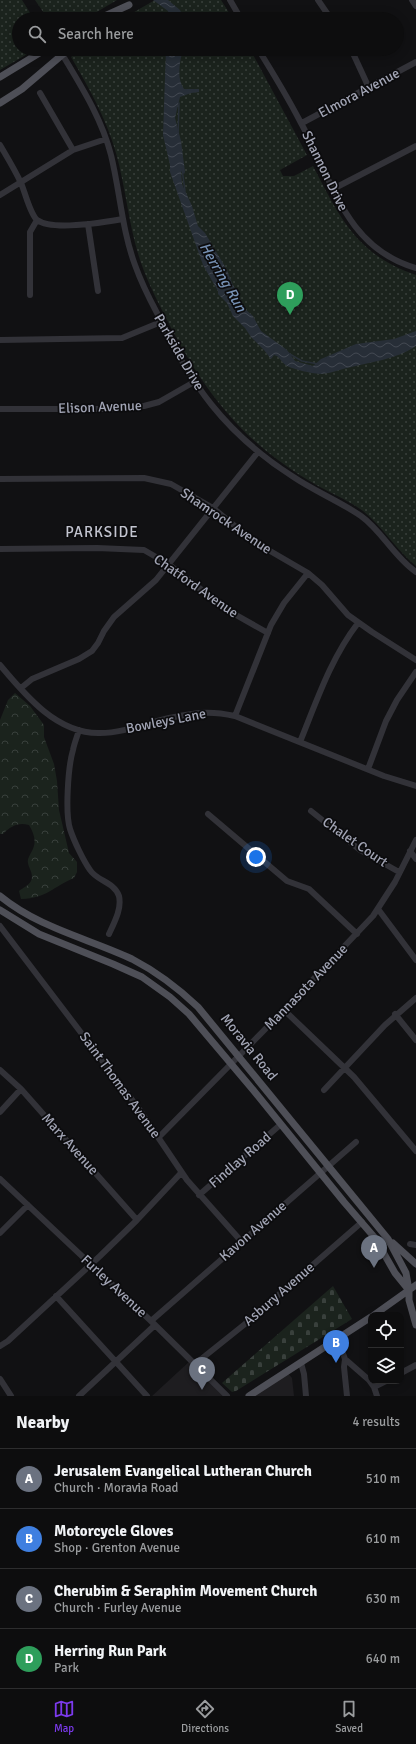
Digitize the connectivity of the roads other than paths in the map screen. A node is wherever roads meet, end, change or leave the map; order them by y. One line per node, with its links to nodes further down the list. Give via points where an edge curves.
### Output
1 (136, 0): 5 (main road)
2 (230, 0): 9 (street)
3 (318, 0): 10 (street)
4 (412, 0): 6 (street)
5 (129, 4): 7 (main road); 8 (main road)
6 (416, 6)
7 (112, 12)
8 (118, 12)
9 (237, 12)
10 (326, 12)
11 (34, 56): 17 (main road)
12 (56, 56): 20 (main road, via 22,89)
13 (62, 56): 22 (street, Parkside Drive, via 94,109)
14 (262, 56): 21 (street, Shannon Drive)
15 (354, 56): 18 (street)
16 (416, 62): 18 (street, Elmora Avenue)
17 (0, 77)
18 (369, 88): 21 (street, Elmora Avenue)
19 (40, 92): 25 (street)
20 (0, 103)
21 (302, 123): 27 (street, Shannon Drive)
22 (106, 139): 25 (street); 29 (street, Parkside Drive)
23 (0, 145): 26 (street)
24 (416, 146): 27 (street)
25 (73, 150): 26 (street)
26 (21, 182): 28 (street); 30 (street)
27 (333, 189): 32 (street, Shannon Drive, via 347,217 363,236 391,257)
28 (0, 195)
29 (124, 219): 31 (street); 35 (street, Parkside Drive, via 136,269)
30 (37, 220): 31 (street, via 62,225); 34 (street, via 30,232)
31 (88, 224): 33 (street)
32 (416, 268)
33 (98, 291)
34 (30, 295)
35 (160, 322): 36 (street, via 122,338); 37 (street, Parkside Drive)
36 (0, 340)
37 (194, 382): 38 (street, Elison Avenue, via 169,397 144,406 106,409); 39 (street, Parkside Drive, via 218,413)
38 (0, 409)
39 (258, 452): 41 (street); 44 (street, Parkside Drive, via 292,476 362,517)
40 (0, 479): 41 (street, Shamrock Avenue, via 144,478 171,484)
41 (213, 508): 43 (street); 45 (street, Shamrock Avenue, via 253,541)
42 (0, 550): 43 (street, Chatford Avenue, via 135,549 148,552)
43 (168, 564): 47 (street, Chatford Avenue, via 225,608); 51 (street, via 156,580 114,617 98,643 87,655 32,679)
44 (416, 572)
45 (308, 573): 46 (street, Shamrock Avenue); 47 (street, via 284,603)
46 (358, 623): 48 (street, Shamrock Avenue); 54 (street, via 332,664)
47 (268, 633): 52 (street)
48 (416, 660)
49 (0, 665): 51 (street, Bowleys Lane)
50 (416, 672): 55 (street, via 386,721)
51 (21, 688): 53 (street, Bowleys Lane, via 56,720)
52 (235, 716): 53 (street, Bowleys Lane, via 200,712 109,732 93,733); 54 (street, Bowleys Lane)
53 (79, 730): 67 (street, via 72,751 69,824 89,869 112,886 118,894 118,910)
54 (300, 742): 55 (street, Bowleys Lane)
55 (368, 769): 56 (street, Bowleys Lane)
56 (416, 786)
57 (311, 811): 62 (street, Chalet Court, via 360,850)
58 (208, 814): 68 (street, via 287,881 309,889)
59 (416, 840): 60 (street, Mannasota Avenue)
60 (410, 851): 61 (street); 62 (street, Mannasota Avenue)
61 (416, 859)
62 (399, 872): 65 (street, Mannasota Avenue)
63 (0, 896): 74 (main road, Moravia Road, via 44,924 131,959 168,980 198,1007)
64 (0, 910): 75 (main road, Moravia Road, via 39,934 114,964 153,985 188,1014)
65 (378, 910): 68 (street, Mannasota Avenue); 69 (street)
66 (0, 926): 82 (street, Saint Thomas Avenue)
67 (109, 934)
68 (356, 934): 71 (street, Mannasota Avenue)
69 (416, 960)
70 (416, 998): 72 (street)
71 (284, 1010): 74 (street, Mannasota Avenue); 76 (street)
72 (395, 1014): 73 (street); 76 (street)
73 (416, 1040)
74 (239, 1056): 75 (street, Mannasota Avenue); 85 (main road, Moravia Road)
75 (231, 1064): 81 (main road, Moravia Road); 82 (street, Mannasota Avenue)
76 (345, 1068): 79 (street); 84 (street)
77 (0, 1070): 78 (street, Marx Avenue)
78 (21, 1089): 80 (street); 91 (street, Marx Avenue)
79 (324, 1090)
80 (0, 1112)
81 (280, 1125): 87 (main road, Moravia Road); 89 (street, Findlay Road)
82 (159, 1137): 86 (street, Saint Thomas Avenue)
83 (356, 1142): 85 (street, Kavon Avenue)
84 (416, 1151)
85 (329, 1165): 87 (street, Kavon Avenue); 94 (main road, Moravia Road)
86 (181, 1173): 89 (street, Saint Thomas Avenue); 91 (street)
87 (320, 1173): 92 (main road, Moravia Road); 95 (street, Kavon Avenue)
88 (0, 1179): 90 (street, Furley Avenue)
89 (199, 1195): 95 (street, Saint Thomas Avenue)
90 (28, 1205): 93 (street); 96 (street, Furley Avenue)
91 (137, 1220): 96 (street)
92 (362, 1222): 99 (main road, Moravia Road); 110 (street, Asbury Avenue)
93 (0, 1233)
94 (388, 1239): 97 (main road); 99 (main road, Moravia Road, via 406,1274)
95 (241, 1241): 103 (street, Kavon Avenue)
96 (90, 1264): 100 (street); 103 (street, Furley Avenue)
97 (416, 1264)
98 (416, 1285): 99 (main road)
99 (409, 1290): 101 (main road); 104 (main road, Moravia Road)
100 (56, 1296): 106 (street); 108 (street)
101 (378, 1312)
102 (368, 1319): 105 (main road)
103 (153, 1323): 108 (street, Kavon Avenue); 110 (street, Furley Avenue)
104 (416, 1325)
105 (338, 1340): 107 (street); 109 (main road)
106 (0, 1346)
107 (345, 1358): 115 (street); 122 (street)
108 (115, 1361): 117 (street, Kavon Avenue); 118 (street)
109 (301, 1363): 120 (main road); 121 (street)
110 (195, 1364): 119 (street, Furley Avenue)
111 (416, 1365): 112 (street)
112 (404, 1371)
113 (0, 1379): 116 (street)
114 (381, 1384): 115 (street)
115 (374, 1388): 123 (street)
116 (11, 1396)
117 (79, 1396)
118 (147, 1396)
119 (227, 1396)
120 (250, 1396)
121 (306, 1396)
122 (347, 1396)
123 (377, 1396)

